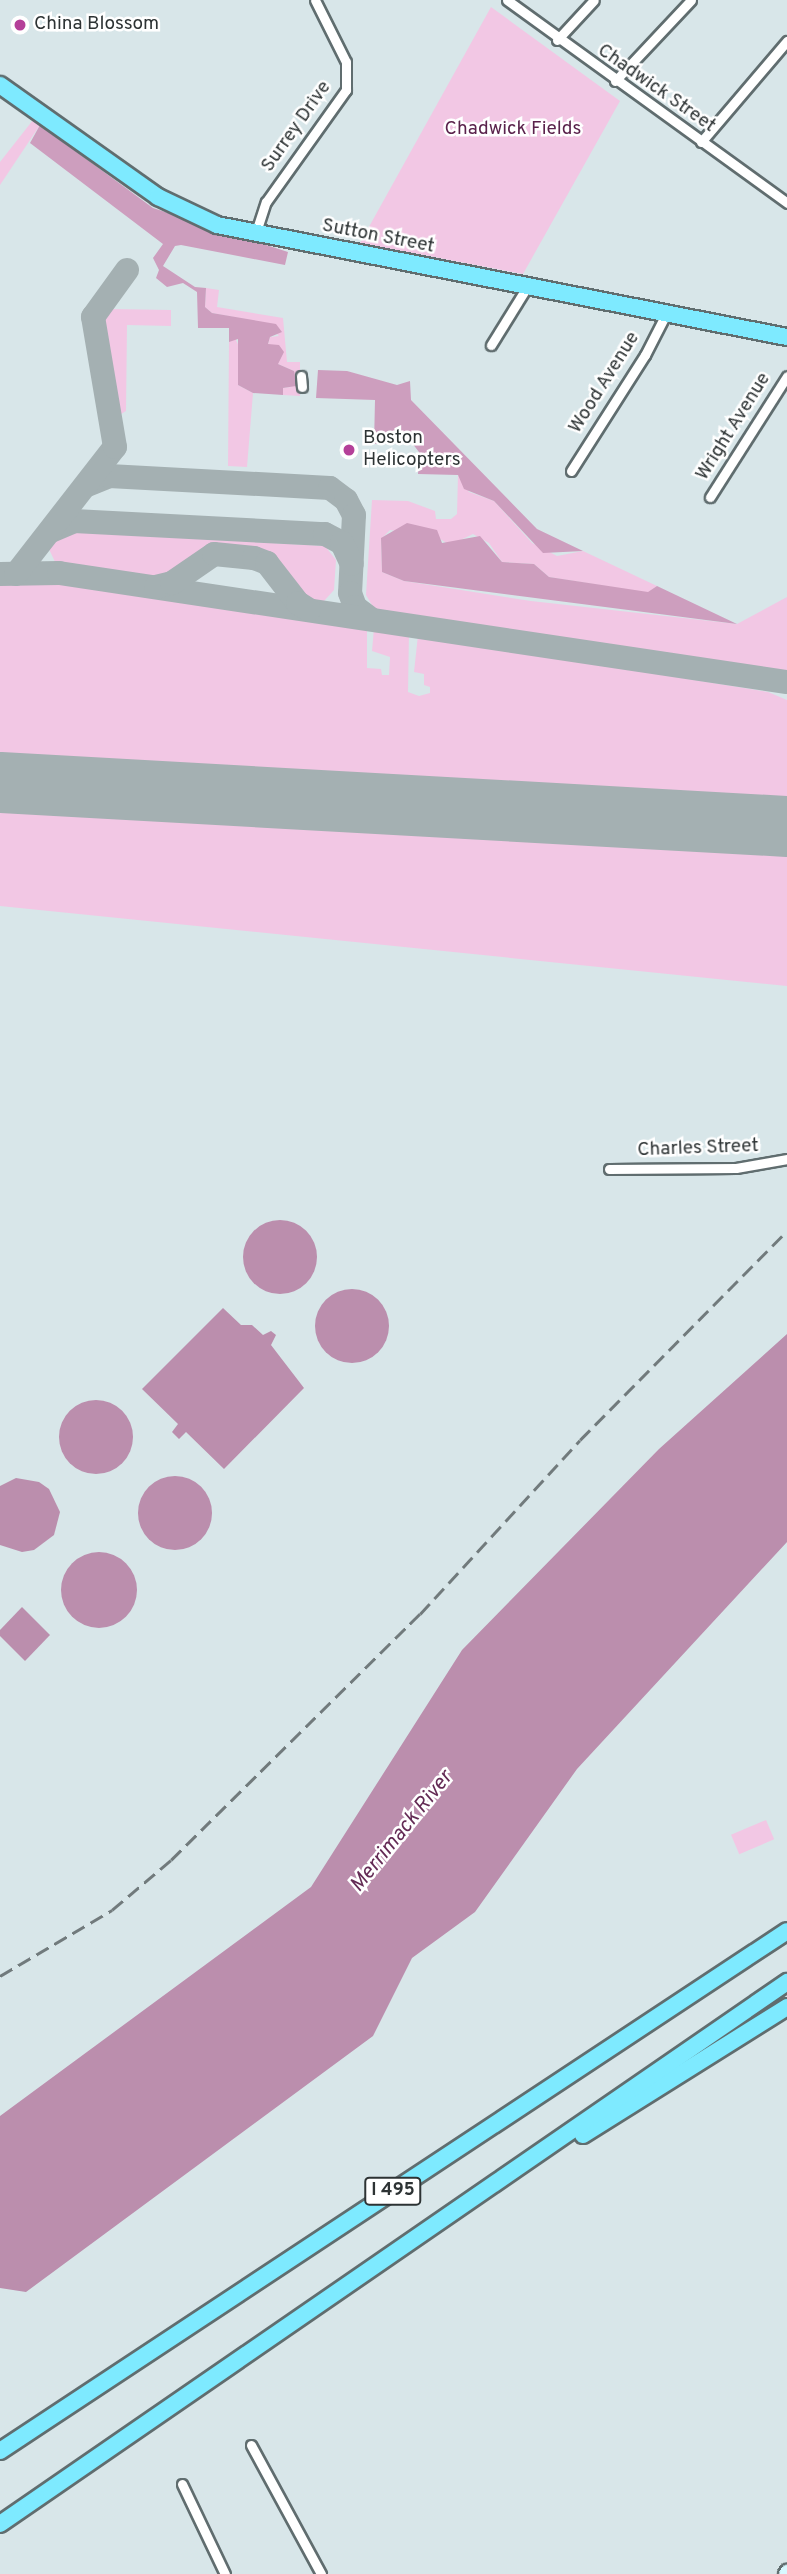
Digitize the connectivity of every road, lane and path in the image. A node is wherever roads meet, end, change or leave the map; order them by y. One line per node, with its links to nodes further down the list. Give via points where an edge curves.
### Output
1 (314, 0): 11 (street, Surrey Drive, via 346,62 346,90 266,202)
2 (507, 0): 5 (street, Chadwick Street)
3 (594, 0): 5 (street)
4 (691, 0): 7 (street)
5 (557, 40): 7 (street, Chadwick Street)
6 (787, 41): 9 (street)
7 (615, 81): 9 (street, Chadwick Street)
8 (0, 85): 11 (highway, Sutton Street, via 158,197 217,225)
9 (701, 142): 10 (street, Chadwick Street)
10 (787, 203)
11 (255, 235): 12 (highway, Sutton Street)
12 (527, 287): 13 (highway, Sutton Street); 15 (street)
13 (666, 314): 14 (highway, Sutton Street); 19 (street, Wood Avenue)
14 (787, 337)
15 (491, 345)
16 (301, 376): 18 (street)
17 (787, 376): 20 (street, Wright Avenue)
18 (302, 387)
19 (571, 471)
20 (710, 497)
21 (787, 1159): 22 (street, Charles Street, via 736,1168)
22 (609, 1169)
23 (787, 1931): 28 (highway, I 495)
24 (787, 1982): 26 (highway, I 495)
25 (787, 2007): 26 (highway, via 599,2126)
26 (495, 2185): 30 (highway, I 495)
27 (251, 2445): 32 (street)
28 (0, 2451)
29 (182, 2484): 31 (street)
30 (0, 2524)
31 (225, 2574)
32 (321, 2574)

